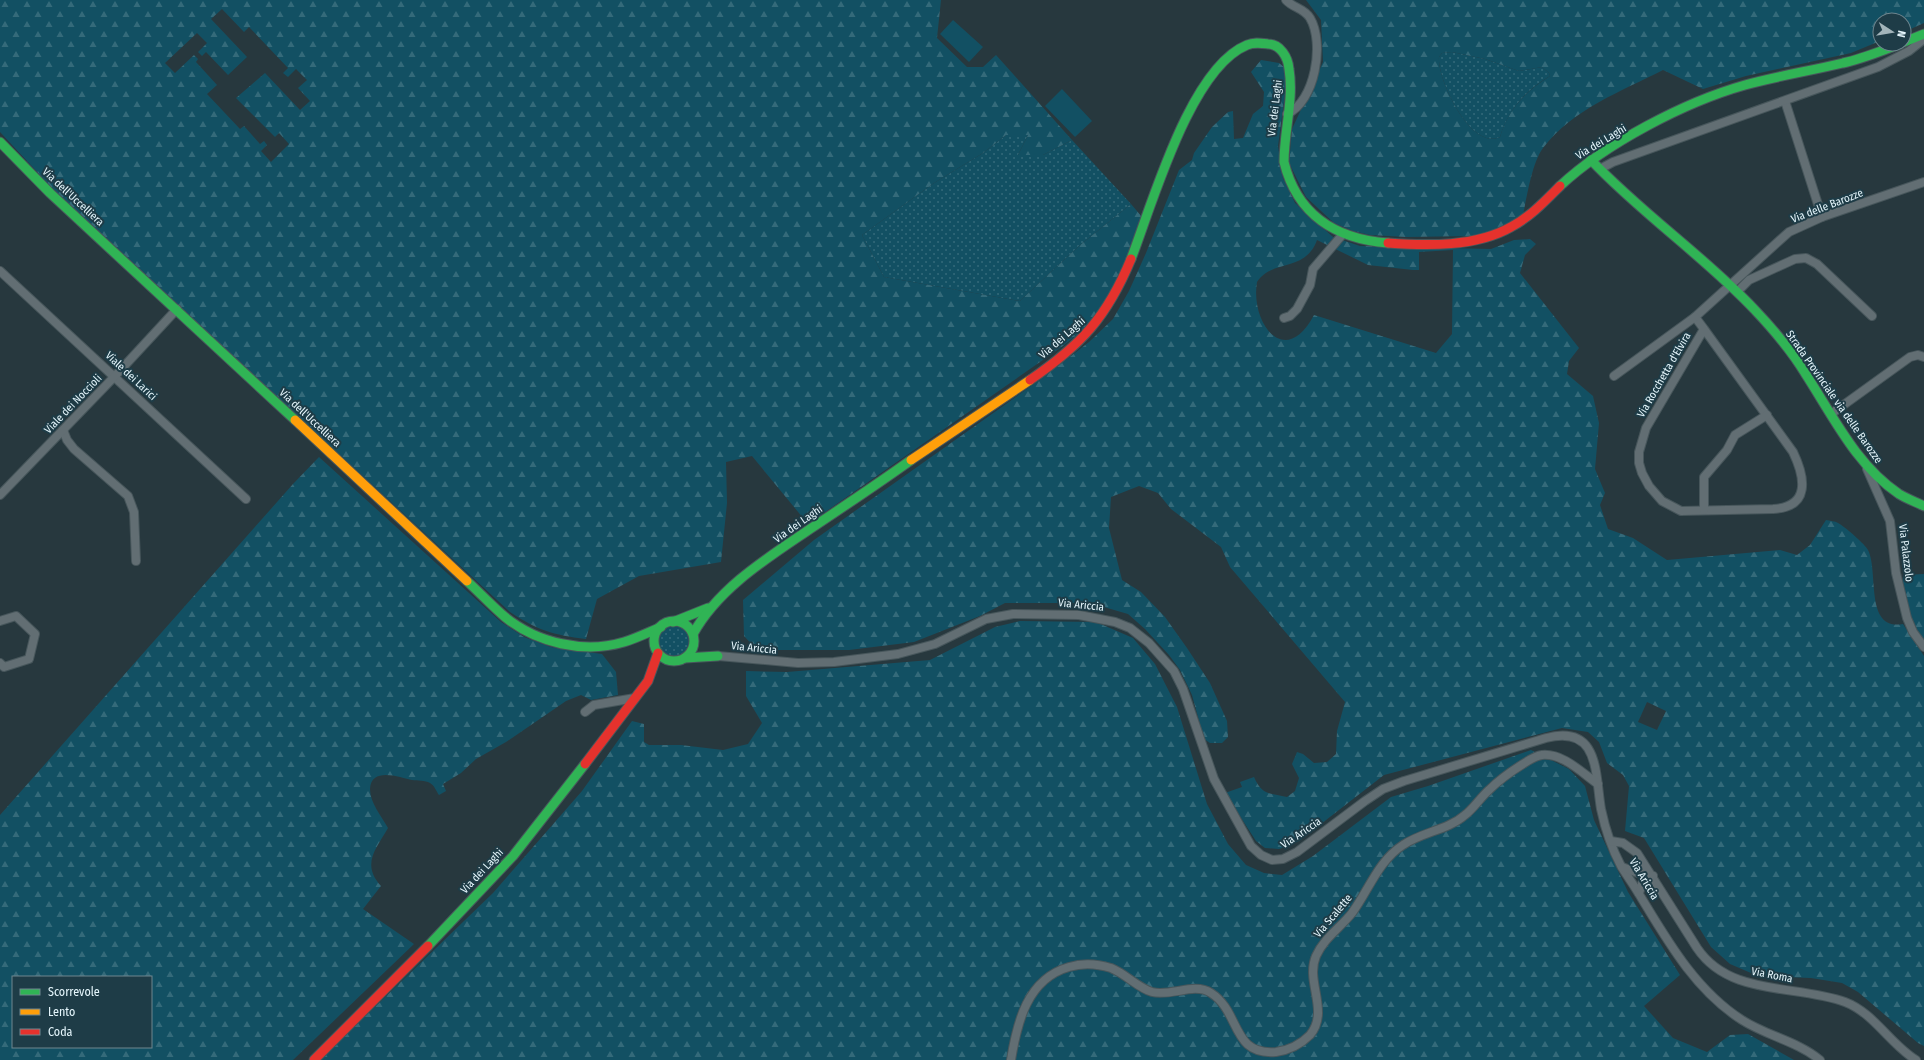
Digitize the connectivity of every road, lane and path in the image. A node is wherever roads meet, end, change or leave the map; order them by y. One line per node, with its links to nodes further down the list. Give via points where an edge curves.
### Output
1 (1286, 0): 7 (street, via 1310,18 1317,46 1314,71 1305,96 1296,109)
2 (1924, 34): 3 (main road)
3 (1912, 39)
4 (1924, 39): 6 (street, via 1882,65)
5 (1877, 52): 9 (main road, Via dei Laghi, via 1852,61 1754,83 1713,96 1646,129)
6 (1785, 101): 10 (street, via 1613,162); 12 (street)
7 (1287, 114): 13 (main road, Via dei Laghi, via 1283,155 1288,178 1317,217); 34 (main road, Via dei Laghi, via 1291,71 1287,57 1281,50 1270,44 1257,43 1244,46 1228,58 1185,117 1127,269 1107,308 1092,328 1045,368 786,546 734,584)
8 (0, 142): 17 (main road, Via dell'Uccelliera, via 50,194)
9 (1592, 160): 10 (main road, Strada Provinciale via delle Barozze); 13 (main road, Via dei Laghi, via 1530,214 1511,228 1489,237 1464,241 1411,243 1369,241)
10 (1600, 170): 15 (main road, Strada Provinciale via delle Barozze, via 1658,224)
11 (1924, 182): 12 (street, Via delle Barozze)
12 (1822, 218): 15 (street, Via delle Barozze, via 1789,232)
13 (1342, 234): 20 (street, via 1314,268 1310,285 1297,310)
14 (0, 271): 23 (street, Viale dei Larici)
15 (1730, 285): 16 (main road, Strada Provinciale via delle Barozze); 19 (street)
16 (1738, 292): 18 (street, via 1750,280 1795,259 1806,258 1816,264); 25 (main road, Strada Provinciale via delle Barozze, via 1791,352)
17 (176, 309): 23 (street, Viale dei Noccioli); 39 (main road, Via dell'Uccelliera, via 505,617 528,632 552,641 578,646 601,646)
18 (1872, 316)
19 (1695, 317): 21 (street, Via Rocchetta d'Elvira); 24 (street)
20 (1284, 318)
21 (1704, 329): 26 (street, Via Rocchetta d'Elvira); 32 (street, Via Rocchetta d'Elvira, via 1646,428 1639,452 1639,463 1649,486 1662,501 1681,511)
22 (1924, 357): 25 (street, via 1910,357)
23 (115, 376): 27 (street, Viale dei Noccioli); 30 (street, Viale dei Larici)
24 (1614, 376)
25 (1831, 414): 28 (main road, Strada Provinciale via delle Barozze)
26 (1767, 415): 32 (street, via 1735,435 1727,450 1704,477); 32 (street, Via Rocchetta d'Elvira, via 1795,456 1803,481 1800,495 1790,506 1778,509)
27 (63, 430): 29 (street, Viale dei Noccioli); 33 (street, via 66,440 74,449 128,496 134,512)
28 (1864, 462): 31 (main road, Strada Provinciale via delle Barozze, via 1887,486); 40 (street, Via Palazzolo, via 1890,521 1896,573 1907,618)
29 (0, 495)
30 (246, 499)
31 (1924, 506)
32 (1704, 510)
33 (136, 561)
34 (708, 608): 36 (main road, Via dei Laghi); 38 (main road, Via dei Laghi)
35 (0, 621): 44 (street, via 16,616 35,634 29,659 4,667)
36 (673, 622): 37 (main road); 38 (main road, via 687,626)
37 (661, 626): 39 (main road, Via dell'Uccelliera); 41 (main road, via 655,636)
38 (693, 637): 42 (main road, Via Ariccia); 43 (main road, via 692,648)
39 (635, 639): 41 (main road)
40 (1924, 647)
41 (657, 650): 43 (main road, via 666,659); 45 (main road, Via dei Laghi)
42 (718, 656): 43 (main road, Via Ariccia); 48 (street, Via Ariccia, via 798,663 898,654 936,644 986,620 1013,614 1078,615 1116,622 1130,628 1149,643 1174,671 1186,695 1208,762 1225,801 1251,846 1272,860 1283,860 1297,852 1383,789 1550,737 1568,736 1585,744 1594,758)
43 (681, 659): 45 (main road, Via dei Laghi, via 662,669)
44 (0, 663)
45 (648, 681): 46 (main road, Via dei Laghi)
46 (635, 698): 47 (street, via 594,705); 53 (main road, Via dei Laghi, via 544,818 507,862)
47 (585, 712)
48 (1598, 784): 49 (street, Via Ariccia, via 1602,813); 54 (street, Via Scalette, via 1561,758 1536,756 1498,781 1461,818 1416,837 1394,851 1382,865 1353,912 1329,937 1317,955 1313,974 1318,1019 1311,1033 1295,1047 1268,1052 1252,1049 1242,1038 1223,1004 1208,991 1193,989 1155,993 1113,969 1082,965 1071,966 1054,973 1034,990 1023,1014)
49 (1611, 841): 50 (street, Via Ariccia); 51 (street, Via Roma, via 1632,848)
50 (1622, 867): 51 (street); 52 (street, Via Ariccia)
51 (1653, 876): 52 (street, via 1643,881); 56 (street, Via Roma, via 1697,948 1713,966 1726,975 1748,982 1820,996 1851,1005 1867,1016 1895,1045)
52 (1638, 893): 55 (street, Via Ariccia, via 1672,948 1718,1001 1750,1025 1805,1050)
53 (314, 1060)
54 (1011, 1060)
55 (1820, 1060)
56 (1916, 1060)

